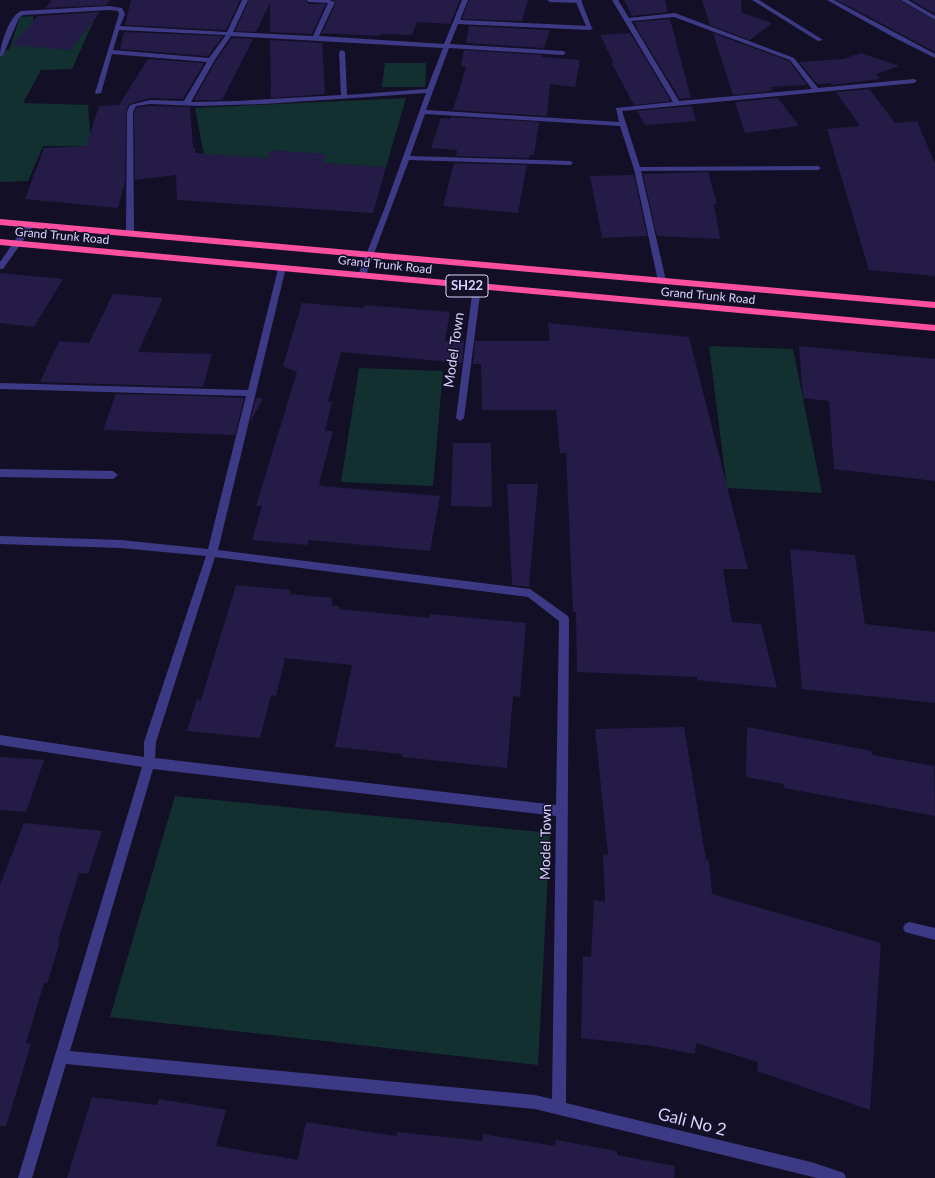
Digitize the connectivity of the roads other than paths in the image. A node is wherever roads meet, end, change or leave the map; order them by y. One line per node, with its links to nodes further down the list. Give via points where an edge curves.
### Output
1 (245, 0): 15 (street)
2 (309, 0): 9 (street)
3 (464, 0): 13 (street)
4 (550, 0): 10 (street)
5 (615, 0): 12 (street)
6 (755, 0): 17 (street)
7 (830, 0): 23 (street)
8 (904, 0): 11 (street)
9 (333, 1): 16 (street)
10 (578, 1): 13 (street, via 590,28)
11 (935, 18)
12 (627, 20): 27 (street, via 675,15 694,22 792,59); 31 (street)
13 (456, 22): 18 (street)
14 (117, 28): 15 (street); 19 (street); 22 (street, via 122,14 120,9 21,13 16,16)
15 (228, 33): 16 (street); 24 (street, via 226,41)
16 (314, 38): 18 (street)
17 (820, 40)
18 (446, 45): 21 (street); 26 (street)
19 (110, 52): 24 (street); 28 (street)
20 (342, 52): 29 (street)
21 (563, 53)
22 (0, 55)
23 (935, 56)
24 (211, 60): 30 (street)
25 (914, 81): 27 (street)
26 (431, 91): 29 (street); 32 (street)
27 (817, 91): 31 (street)
28 (98, 93)
29 (344, 96): 30 (street, via 271,102)
30 (186, 104): 40 (street, via 143,101 133,105 130,112)
31 (676, 104): 33 (street, via 618,109)
32 (423, 112): 33 (street); 34 (street)
33 (624, 124): 37 (street)
34 (406, 158): 35 (street); 43 (street)
35 (570, 163)
36 (818, 168): 37 (street)
37 (637, 169): 47 (street)
38 (0, 222): 39 (highway, Grand Trunk Road / SH22)
39 (30, 225): 40 (highway, Grand Trunk Road / SH22); 42 (street)
40 (130, 234): 43 (highway, Grand Trunk Road / SH22)
41 (0, 242): 42 (highway, Grand Trunk Road / SH22)
42 (16, 244): 44 (street); 45 (highway, Grand Trunk Road / SH22)
43 (371, 255): 46 (street); 47 (highway, Grand Trunk Road / SH22)
44 (0, 267)
45 (282, 267): 46 (highway, Grand Trunk Road / SH22); 52 (street)
46 (362, 275): 48 (highway, Grand Trunk Road / SH22)
47 (662, 281): 49 (highway, Grand Trunk Road / SH22)
48 (477, 287): 50 (highway, Grand Trunk Road / SH22); 53 (street, Model Town)
49 (935, 305)
50 (935, 328)
51 (0, 386): 52 (street)
52 (251, 393): 57 (street)
53 (460, 418)
54 (0, 473): 55 (street)
55 (113, 475)
56 (0, 540): 57 (street, via 121,544)
57 (212, 553): 59 (street, via 150,742); 60 (street, Model Town, via 530,593 564,619)
58 (0, 740): 59 (street)
59 (149, 764): 60 (street); 63 (street)
60 (562, 811): 64 (street, Model Town)
61 (909, 928): 62 (street)
62 (935, 934)
63 (63, 1057): 64 (street, Gali No 2, via 535,1102); 66 (street)
64 (559, 1108): 65 (street, Gali No 2)
65 (811, 1174): 67 (street, Gali No 2)
66 (25, 1178)
67 (840, 1178)

